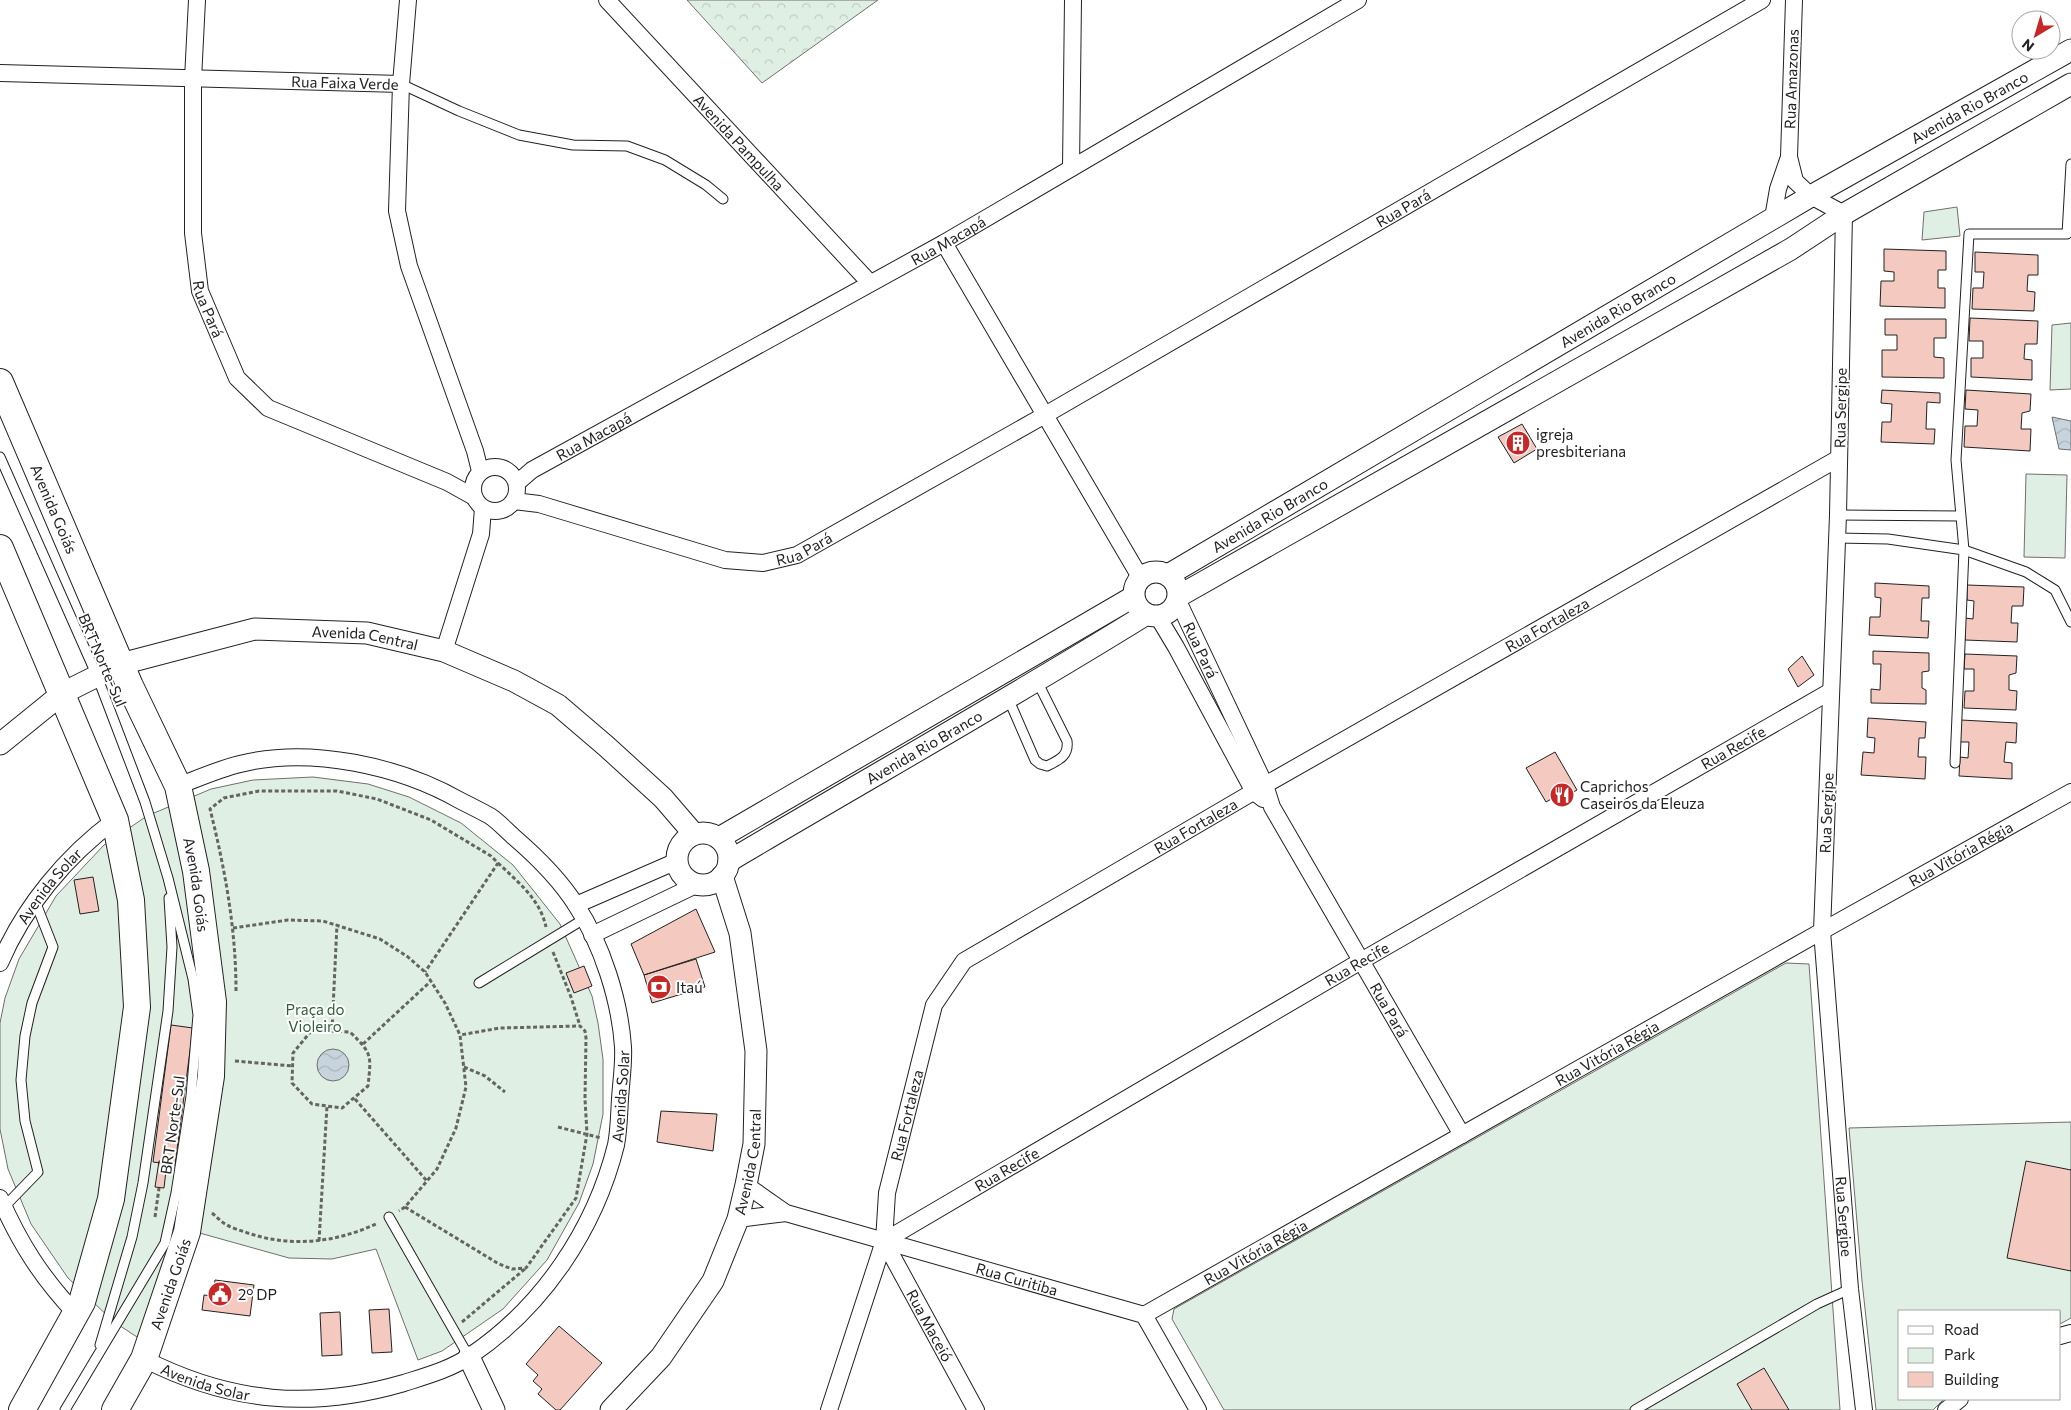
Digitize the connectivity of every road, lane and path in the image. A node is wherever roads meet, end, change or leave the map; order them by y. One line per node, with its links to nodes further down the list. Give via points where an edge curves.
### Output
1 (197, 0): 10 (street, Rua Pará)
2 (408, 0): 11 (street)
3 (607, 0): 21 (street, Avenida Pampulha)
4 (1073, 0): 15 (street)
5 (1358, 0): 15 (street, Rua Macapá)
6 (1762, 0): 23 (street, Rua Pará)
7 (1794, 0): 13 (street, Rua Amazonas)
8 (2071, 50): 16 (street, Avenida Rio Branco)
9 (0, 74): 10 (street, Rua Faixa Verde)
10 (193, 79): 11 (street, Rua Faixa Verde); 27 (street, Rua Pará, via 194,233 200,292 237,378 268,408 447,482)
11 (401, 84): 17 (lane, Rua Faixa Verde, via 519,135 573,145 627,146 665,160); 27 (street, via 397,210 409,266 476,451)
12 (2071, 84): 18 (street, Avenida Rio Branco)
13 (1789, 158): 16 (street, Rua Amazonas, via 1795,181); 19 (street, Rua Amazonas, via 1778,189)
14 (2071, 164): 29 (lane, via 2067,234 1969,234 1956,460)
15 (1071, 168): 20 (street, Rua Macapá)
16 (1811, 196): 18 (street, Rua Amazonas); 19 (street, Avenida Rio Branco)
17 (723, 199)
18 (1844, 214): 25 (street, Rua Sergipe); 36 (street, Avenida Rio Branco, via 1790,249)
19 (1773, 218): 33 (street, Avenida Rio Branco)
20 (944, 243): 21 (street, Rua Macapá); 23 (street)
21 (870, 283): 26 (street, Rua Macapá, via 532,470)
22 (0, 382): 42 (main road, Avenida Goiás)
23 (1045, 415): 26 (street, Rua Pará, via 797,555 762,563 725,560 539,504); 34 (street)
24 (0, 457): 43 (lane, BRT Norte-Sul)
25 (1839, 458): 28 (street, Rua Sergipe); 51 (street, Rua Fortaleza)
26 (515, 488): 27 (street, Rua Macapá, via 507,508); 27 (street, Rua Pará, via 506,469 497,466)
27 (483, 490): 41 (street, via 481,534)
28 (1838, 515): 29 (lane); 30 (street, Rua Sergipe)
29 (1960, 516): 32 (lane)
30 (1837, 538): 32 (lane, via 1888,539); 45 (street, Rua Sergipe)
31 (0, 548): 46 (main road)
32 (1964, 550): 38 (lane, via 2026,572 2054,590); 49 (lane)
33 (1168, 575): 34 (street, via 1154,571); 36 (street, via 1176,584)
34 (1140, 577): 35 (street, via 1134,586)
35 (1133, 597): 37 (street, via 1136,607); 55 (street, Avenida Rio Branco)
36 (1178, 598): 37 (street, via 1170,612); 39 (street, Rua Pará)
37 (1152, 616): 40 (street, Rua Pará); 44 (street, Avenida Rio Branco)
38 (2071, 622)
39 (1194, 636): 40 (street); 51 (street, Rua Pará)
40 (1176, 647): 51 (street, Rua Pará)
41 (444, 651): 42 (street, Avenida Central, via 367,632 255,630); 54 (street, Avenida Central, via 514,681 558,705 663,798)
42 (121, 664): 43 (street, Avenida Central); 50 (main road, Avenida Goiás)
43 (97, 676): 46 (street, Avenida Central); 58 (lane, BRT Norte-Sul, via 145,802)
44 (1037, 682): 47 (street, Avenida Rio Branco); 47 (lane, via 1067,741 1064,757 1047,766 1035,760)
45 (1831, 692): 65 (street, Rua Sergipe); 67 (street, Rua Recife)
46 (63, 693): 48 (street, Avenida Central); 53 (main road)
47 (1008, 698): 57 (street, Avenida Rio Branco, via 932,741)
48 (0, 744)
49 (1956, 763)
50 (178, 786): 61 (street, Avenida Solar, via 241,764 274,759 314,758 372,766 415,778 492,817 535,855); 107 (main road, Avenida Goiás, via 196,871 213,1002 211,1076 187,1232)
51 (1260, 788): 67 (street, Rua Pará); 99 (street, Rua Fortaleza, via 964,961 934,1005 887,1193)
52 (2071, 792): 65 (street, Rua Vitória Régia)
53 (115, 820): 60 (street, Avenida Solar, via 92,837); 102 (main road, via 130,900 137,1007 111,1199)
54 (694, 834): 55 (street, via 703,832); 56 (street, via 681,844)
55 (719, 838): 57 (street, via 728,853)
56 (677, 861): 59 (street, via 683,876); 61 (street)
57 (725, 869): 59 (street, via 715,882); 89 (street, Avenida Central, via 740,933 756,1051 754,1144)
58 (168, 878): 106 (lane, BRT Norte-Sul, via 172,947 168,1011 143,1183 133,1232); 106 (lane, BRT Norte-Sul, via 198,1015 191,1096 165,1243)
59 (698, 884): 66 (street)
60 (35, 901): 68 (street, Avenida Solar, via 10,940); 91 (lane, via 53,947 32,1003 25,1036 22,1080 25,1121 38,1172)
61 (576, 905): 62 (street, Avenida Solar)
62 (584, 919): 66 (street, Avenida Solar); 71 (lane)
63 (337, 924): 64 (path, via 288,920); 69 (path, via 380,939); 73 (path)
64 (233, 928): 69 (path, via 210,809 224,798 259,791 337,791 377,799 431,820 498,862); 72 (path)
65 (1822, 931): 86 (street, Rua Vitória Régia); 101 (street, Rua Sergipe)
66 (592, 935): 87 (street, Avenida Solar, via 614,989 624,1048)
67 (1361, 961): 86 (street, Rua Pará); 99 (street, Rua Recife)
68 (0, 963)
69 (425, 972): 70 (path)
70 (431, 980): 74 (path); 75 (path)
71 (479, 982)
72 (236, 992)
73 (332, 1030): 75 (path, via 350,1032); 78 (path, via 312,1030 293,1053)
74 (460, 1035): 79 (path); 85 (path, via 500,1028 580,1026 586,1038)
75 (363, 1044): 82 (path, via 370,1055 368,1086)
76 (236, 1051): 77 (path)
77 (236, 1061): 78 (path); 80 (path)
78 (292, 1066): 83 (path, via 292,1083 312,1104)
79 (464, 1067): 81 (path, via 485,1076); 88 (path, via 466,1087 456,1128)
80 (234, 1070)
81 (504, 1092)
82 (355, 1099): 83 (path, via 342,1108); 88 (path)
83 (327, 1106): 98 (path)
84 (558, 1127): 85 (path)
85 (587, 1134): 87 (path); 100 (path, via 576,1198)
86 (1462, 1135): 103 (street, Rua Vitória Régia)
87 (617, 1142): 105 (street, Avenida Solar, via 600,1197 577,1243 544,1288 509,1324)
88 (427, 1181): 93 (path)
89 (746, 1185): 94 (street, Rua Curitiba); 96 (street, Avenida Central)
90 (159, 1188): 97 (path)
91 (2, 1202): 102 (street, via 16,1234 51,1288)
92 (213, 1203): 98 (path, via 211,1213 226,1225 286,1242)
93 (405, 1207): 95 (path); 100 (path, via 499,1264 512,1269)
94 (786, 1213): 96 (street, Rua Curitiba); 99 (street, Rua Curitiba)
95 (389, 1217): 98 (path, via 358,1232); 104 (lane)
96 (738, 1219): 113 (street, Avenida Central, via 713,1281 661,1357)
97 (154, 1222)
98 (319, 1241)
99 (884, 1241): 103 (street, Rua Curitiba); 114 (street, Rua Fortaleza); 115 (street, Rua Maceió)
100 (526, 1268): 104 (path)
101 (1850, 1289): 117 (lane, via 1817,1304); 118 (street, Rua Sergipe)
102 (77, 1315): 109 (main road)
103 (1144, 1315): 116 (street)
104 (454, 1329): 105 (lane)
105 (469, 1357): 107 (street, Avenida Solar, via 428,1376 375,1391 307,1399 262,1397 220,1390 174,1374); 112 (street)
106 (95, 1359): 110 (lane, BRT Norte-Sul)
107 (144, 1359): 111 (main road, Avenida Goiás)
108 (1959, 1400): 119 (street)
109 (22, 1410)
110 (65, 1410)
111 (115, 1410)
112 (494, 1410)
113 (611, 1410)
114 (829, 1410)
115 (976, 1410)
116 (1198, 1410)
117 (1635, 1410)
118 (1864, 1410)
119 (1946, 1410)

